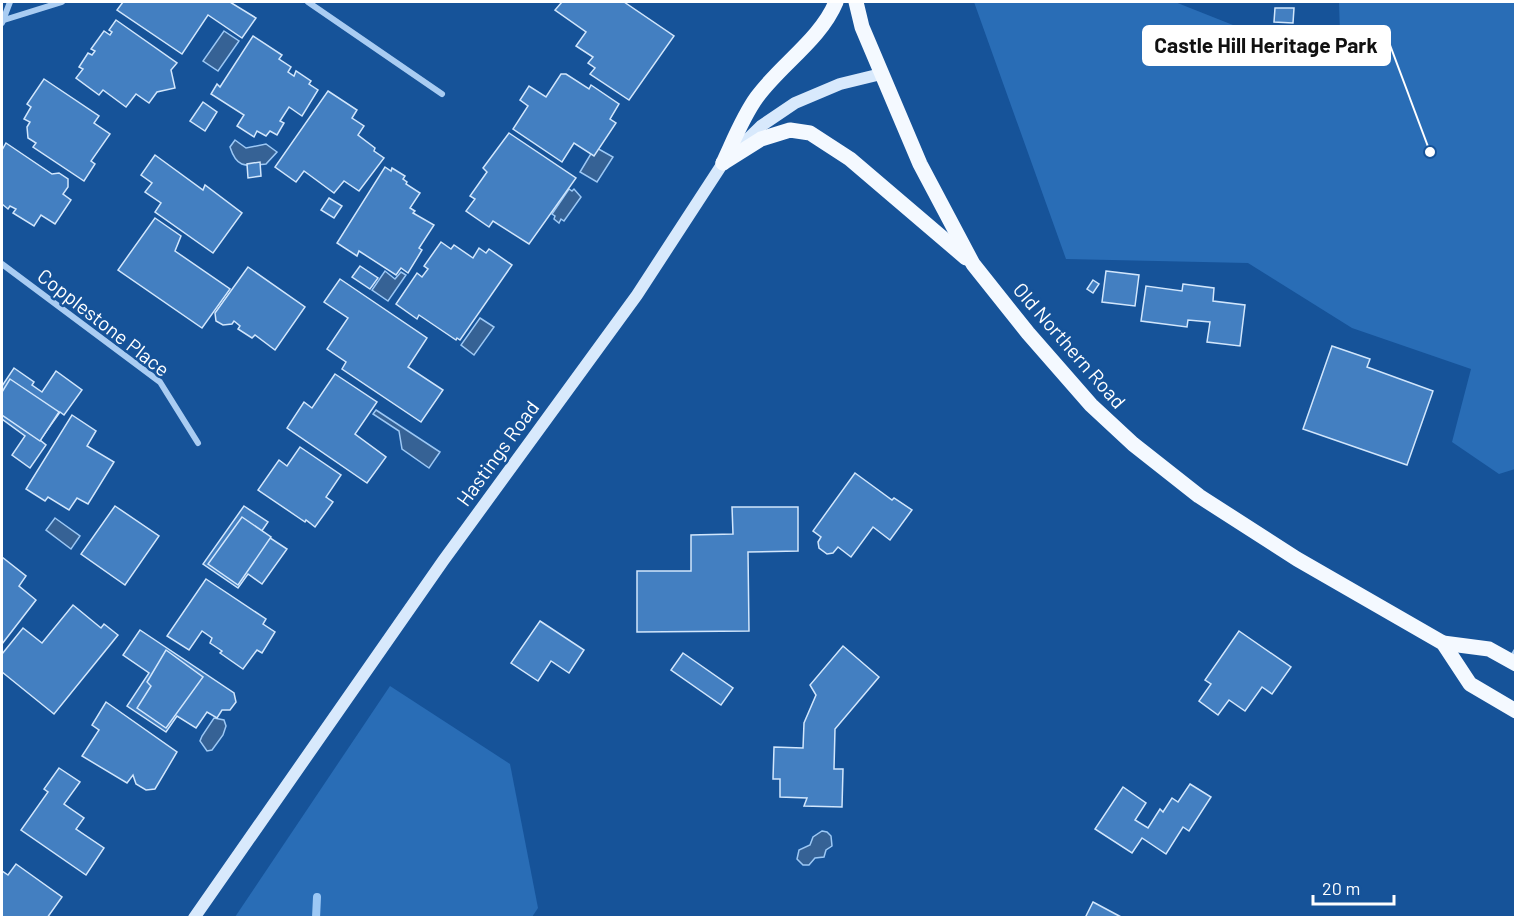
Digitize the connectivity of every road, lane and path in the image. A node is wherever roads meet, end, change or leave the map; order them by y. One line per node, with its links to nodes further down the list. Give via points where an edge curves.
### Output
1 (10, 2): 6 (street)
2 (62, 2): 6 (street)
3 (308, 2): 8 (street)
4 (836, 2): 9 (main road, via 814,36 756,98)
5 (856, 2): 7 (main road, Old Northern Road)
6 (3, 22)
7 (881, 74): 9 (main road, Hastings Road, via 840,84 795,103 761,126); 11 (main road, Old Northern Road, via 920,164)
8 (442, 93)
9 (723, 163): 11 (main road, via 761,139 790,130 810,133 850,159); 16 (main road, Hastings Road, via 637,295 470,524)
10 (2, 264): 12 (street, Copplestone Place, via 160,382)
11 (973, 264): 13 (main road, Old Northern Road, via 1091,405 1133,444 1199,496)
12 (198, 442)
13 (1443, 643): 14 (main road, Old Northern Road, via 1489,649); 15 (main road, Old Northern Road, via 1470,684)
14 (1513, 658)
15 (1515, 711)
16 (194, 918)

